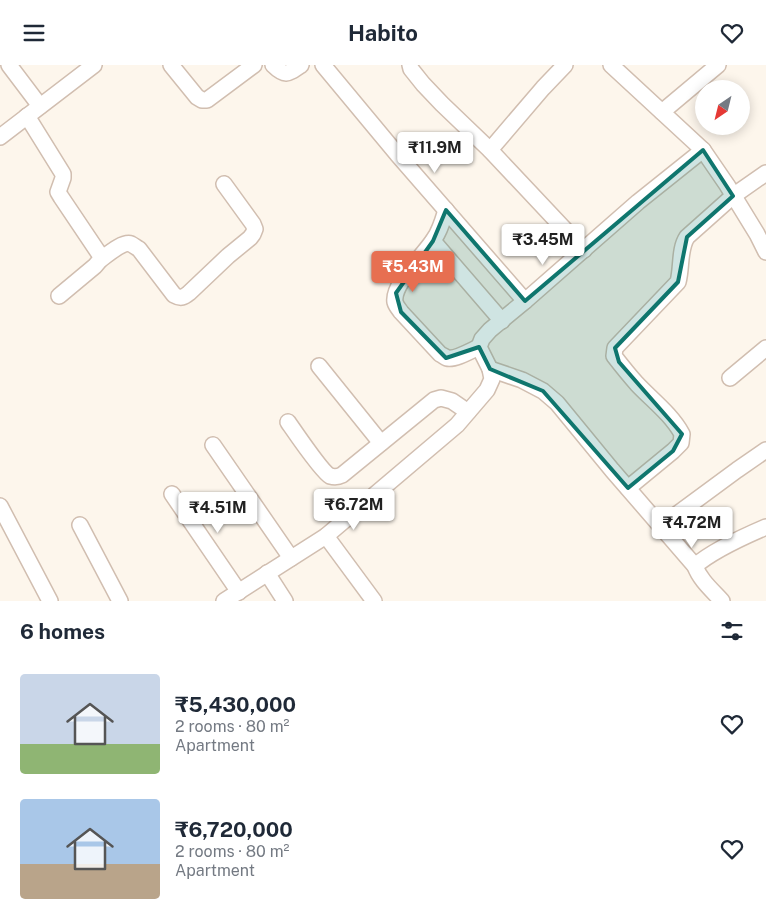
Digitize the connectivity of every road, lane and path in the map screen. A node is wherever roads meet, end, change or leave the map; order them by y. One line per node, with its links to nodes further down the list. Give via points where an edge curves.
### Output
1 (9, 65): 12 (street)
2 (94, 65): 12 (street)
3 (172, 65): 4 (street, via 197,97 207,100)
4 (254, 65)
5 (273, 65): 6 (street, via 285,74)
6 (300, 65)
7 (323, 65): 21 (street)
8 (410, 65): 16 (street, via 442,104)
9 (565, 65): 16 (street)
10 (611, 65): 13 (street)
11 (718, 65): 13 (street)
12 (40, 107): 14 (street)
13 (662, 112): 17 (street)
14 (27, 116): 15 (street); 25 (street, via 63,173 58,192 96,247)
15 (0, 137)
16 (490, 149): 23 (street)
17 (703, 150): 20 (street); 23 (street)
18 (766, 173): 20 (street)
19 (224, 184): 25 (street, via 255,229 250,238 183,297 174,295 132,244 120,246)
20 (734, 196): 24 (street); 39 (street, via 687,237 683,243 678,282 615,348 614,356 677,424 682,434 673,451)
21 (446, 210): 22 (street); 27 (street)
22 (433, 241): 28 (street); 29 (street, via 409,269 394,301 446,358)
23 (584, 250): 27 (street)
24 (766, 252)
25 (100, 260): 26 (street)
26 (59, 296)
27 (525, 301): 28 (street)
28 (502, 321): 29 (street, via 482,339)
29 (479, 347): 32 (street)
30 (766, 348): 33 (street)
31 (319, 366): 36 (street)
32 (490, 369): 34 (street, via 492,379 488,390); 39 (street, via 522,380 557,403)
33 (730, 378)
34 (468, 412): 36 (street, via 452,401 434,400); 45 (street, via 457,425)
35 (288, 422): 36 (street, via 328,475 336,477)
36 (381, 443)
37 (213, 445): 46 (street)
38 (766, 450): 43 (street)
39 (628, 488): 43 (street)
40 (172, 494): 49 (street)
41 (0, 506): 50 (street)
42 (80, 525): 51 (street)
43 (660, 525): 47 (street)
44 (766, 527): 47 (street)
45 (326, 536): 46 (street); 54 (street)
46 (291, 558): 48 (street)
47 (695, 566): 55 (street)
48 (267, 573): 49 (street); 53 (street)
49 (239, 592): 52 (street)
50 (50, 601)
51 (120, 601)
52 (224, 601)
53 (285, 601)
54 (374, 601)
55 (722, 601)

